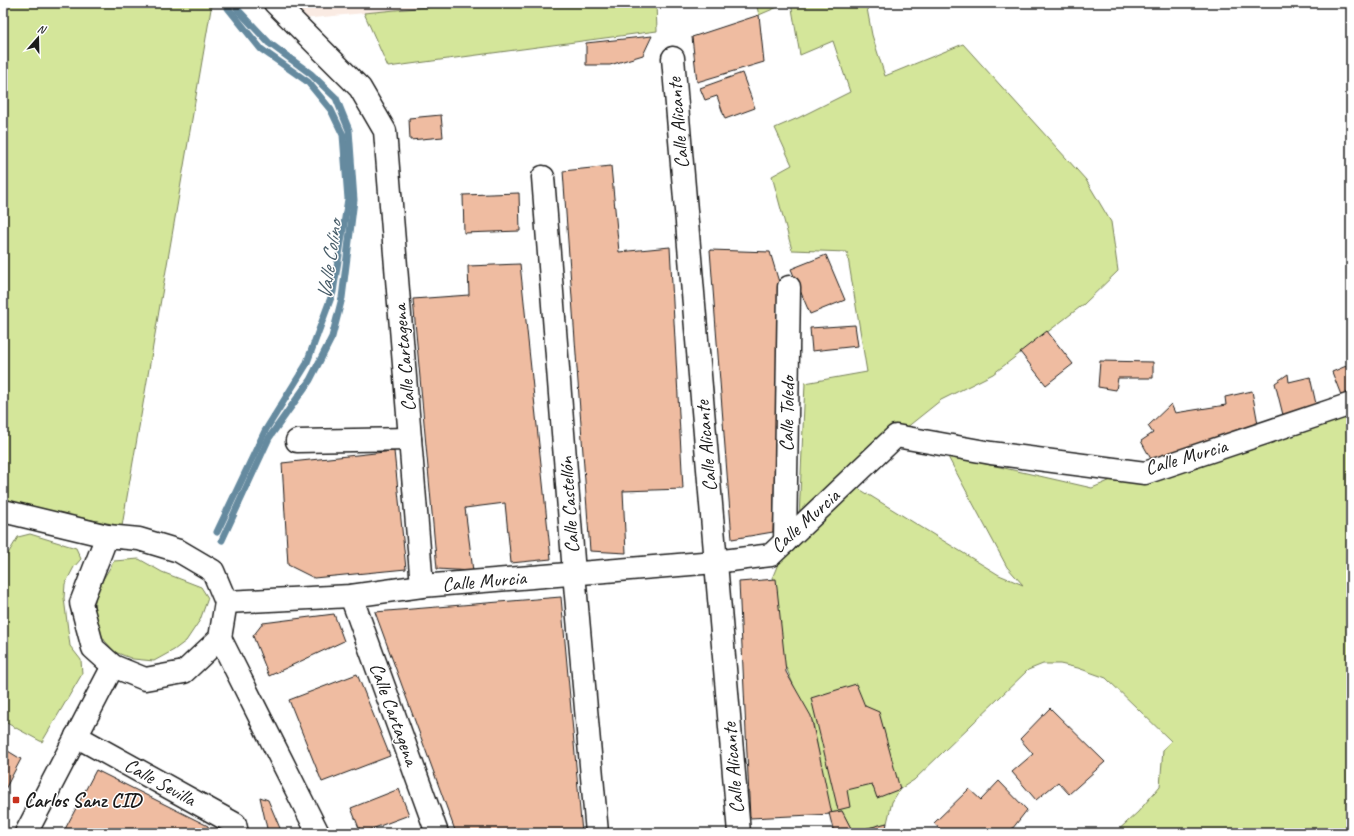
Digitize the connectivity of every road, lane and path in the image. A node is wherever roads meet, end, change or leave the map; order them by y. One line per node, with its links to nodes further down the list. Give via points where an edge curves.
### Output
1 (275, 3): 6 (street, Calle Cartagena, via 360,88 385,131)
2 (673, 58): 11 (street, Calle Alicante)
3 (543, 177): 12 (street, Calle Castellón)
4 (789, 287): 10 (street, Calle Toledo)
5 (1351, 404): 10 (street, Calle Murcia, via 1145,473 896,436)
6 (410, 439): 7 (street); 13 (street, Calle Cartagena)
7 (297, 441)
8 (5, 515): 9 (street)
9 (107, 536): 15 (street, via 139,539 179,551 213,571); 17 (street, via 81,603 93,648)
10 (785, 542): 11 (street, Calle Murcia, via 771,555)
11 (715, 562): 12 (street, Calle Murcia); 24 (street, Calle Alicante)
12 (574, 573): 13 (street, Calle Murcia); 23 (street, Calle Castellón)
13 (422, 586): 14 (street, Calle Murcia)
14 (351, 596): 15 (street, Calle Murcia); 22 (street, Calle Cartagena)
15 (226, 602): 16 (street)
16 (220, 638): 17 (street, via 184,672 145,679); 21 (street)
17 (113, 666): 18 (street)
18 (76, 736): 19 (street); 20 (street, Calle Sevilla, via 234,824)
19 (26, 833)
20 (237, 833)
21 (318, 833)
22 (437, 833)
23 (597, 833)
24 (739, 833)

